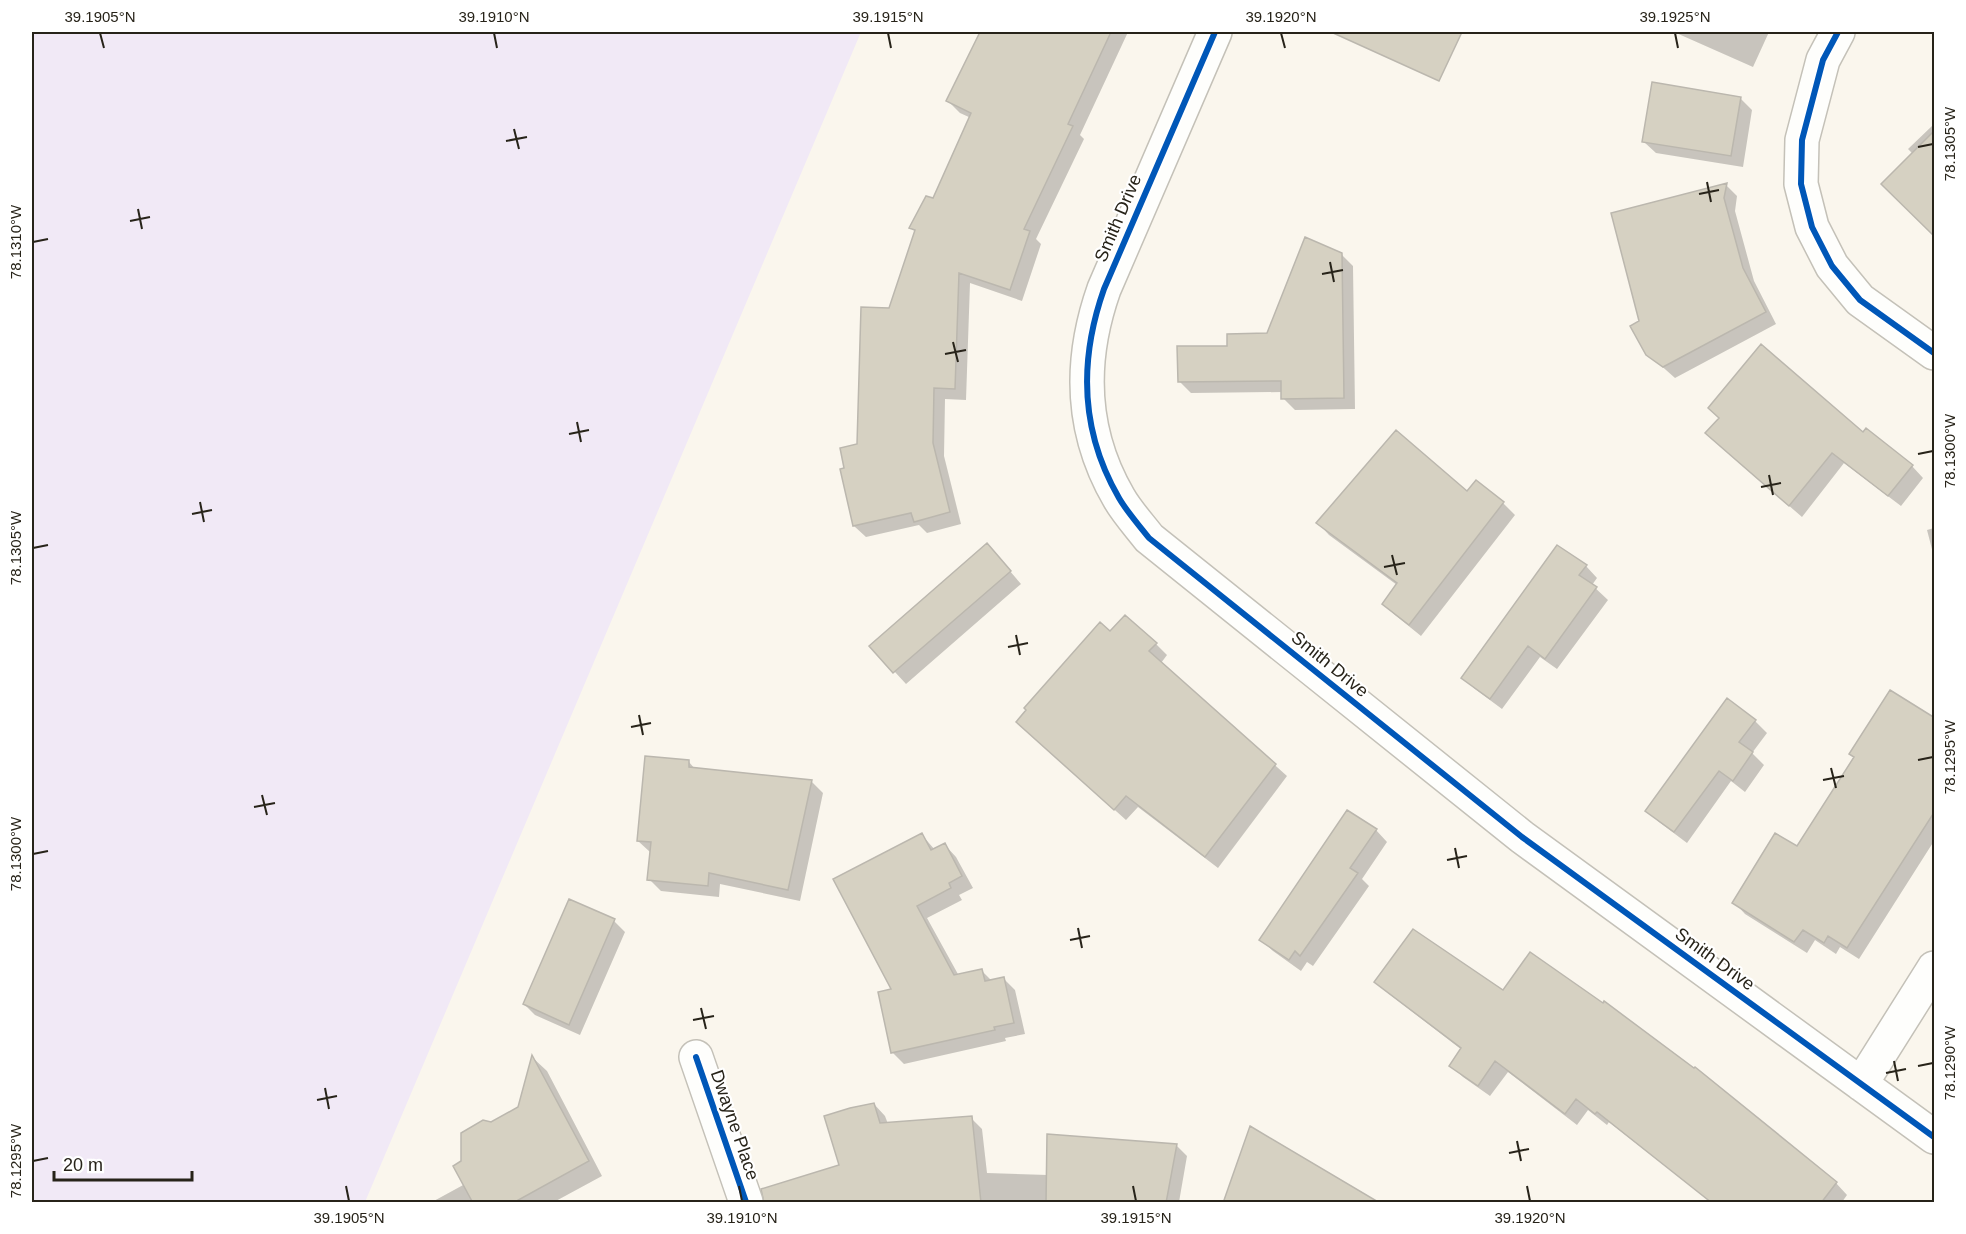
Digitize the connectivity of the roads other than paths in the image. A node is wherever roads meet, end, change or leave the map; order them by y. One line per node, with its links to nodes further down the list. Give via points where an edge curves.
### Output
1 (1215, 32): 6 (street, Smith Drive, via 1094,317 1086,366 1087,405 1098,454 1119,499 1149,538 1522,837)
2 (1838, 32): 3 (street, via 1823,60 1802,140 1801,184 1812,227 1832,266 1860,300)
3 (1935, 353)
4 (1935, 968): 6 (street)
5 (696, 1057): 8 (street, Dwayne Place)
6 (1861, 1084): 7 (street, Smith Drive)
7 (1935, 1137)
8 (746, 1203)

